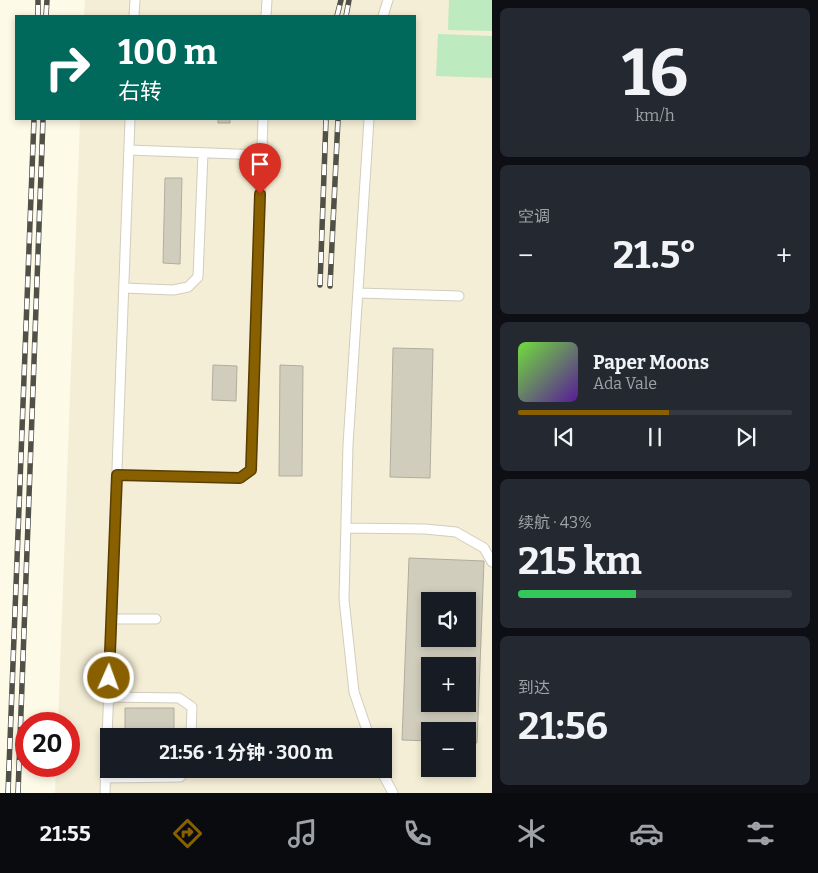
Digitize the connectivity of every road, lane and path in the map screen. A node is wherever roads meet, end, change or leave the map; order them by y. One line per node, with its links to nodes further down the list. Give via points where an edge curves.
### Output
1 (135, 0): 4 (lane)
2 (267, 0): 5 (lane)
3 (388, 0): 6 (lane)
4 (134, 15)
5 (266, 15)
6 (383, 15)
7 (130, 120): 10 (lane)
8 (263, 120): 12 (lane)
9 (369, 120): 14 (lane)
10 (129, 150): 11 (lane); 13 (lane)
11 (203, 153): 12 (lane); 13 (lane, via 198,277 188,287 173,290)
12 (261, 155): 16 (lane, via 251,470 240,478)
13 (124, 288): 16 (lane)
14 (358, 293): 15 (lane); 17 (lane)
15 (458, 296)
16 (117, 475): 19 (lane)
17 (346, 528): 18 (lane, via 456,532 484,548); 24 (lane, via 344,599 354,692)
18 (492, 562)
19 (111, 619): 20 (lane); 21 (lane)
20 (156, 619)
21 (108, 697): 22 (lane); 23 (lane, via 179,698 192,707)
22 (107, 728)
23 (191, 728)
24 (366, 728)
25 (105, 778): 27 (lane)
26 (385, 778): 28 (lane)
27 (105, 793)
28 (394, 793)

